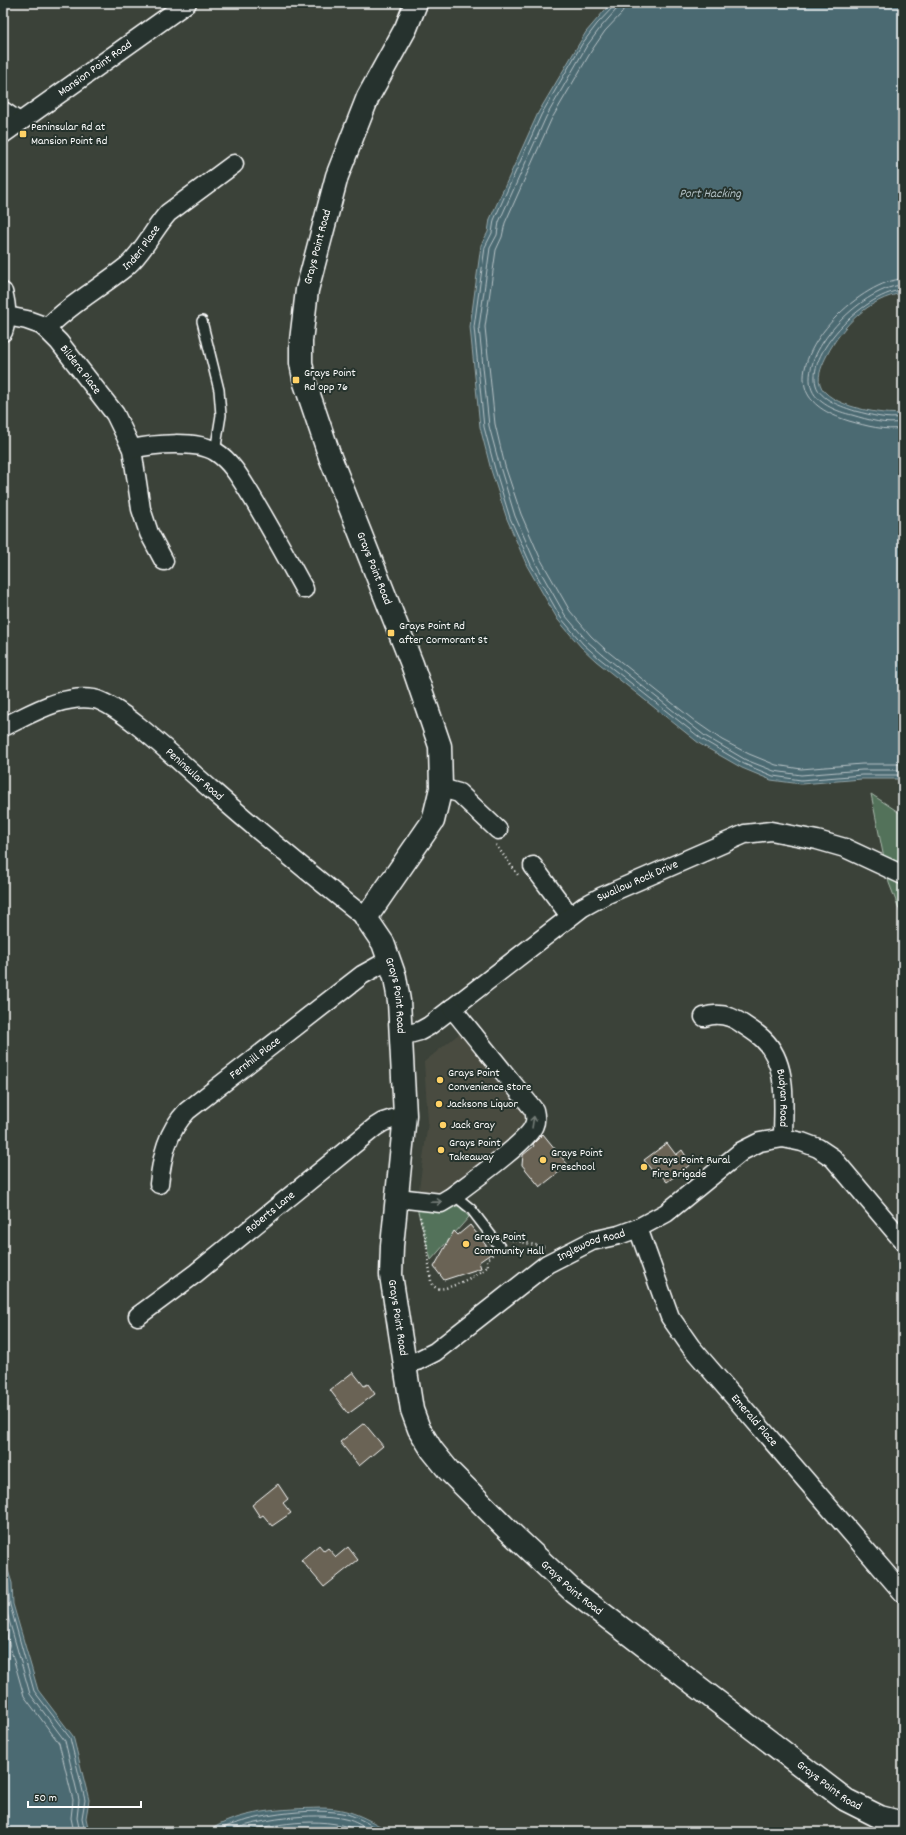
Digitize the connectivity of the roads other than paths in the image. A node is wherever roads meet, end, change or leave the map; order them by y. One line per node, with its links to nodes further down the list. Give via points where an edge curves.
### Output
1 (187, 3): 4 (street, Mansion Point Road)
2 (416, 3): 16 (street, Grays Point Road, via 406,28 368,97 337,176 306,290 300,341 305,383 330,457 409,656 440,746)
3 (3, 111): 4 (street)
4 (19, 122): 5 (street)
5 (3, 134)
6 (234, 164): 10 (street, Inderi Place, via 168,213 143,250 126,266 67,309)
7 (3, 292): 9 (street, via 7,304)
8 (202, 321): 12 (lane, via 219,390 221,415)
9 (5, 324): 10 (street, Bildera Place, via 26,320)
10 (46, 329): 11 (street, Bildera Place, via 115,414)
11 (132, 449): 12 (street, via 180,445); 13 (street, Bildera Place, via 141,509 149,533)
12 (215, 452): 14 (street, via 228,462 243,484)
13 (164, 561)
14 (304, 589)
15 (3, 727): 21 (street, Peninsular Road, via 63,701 86,698 107,704 160,745)
16 (441, 788): 17 (street, via 459,793); 21 (street, Grays Point Road, via 432,821)
17 (498, 830)
18 (532, 866): 20 (street)
19 (903, 875): 20 (street, Swallow Rock Drive, via 845,848 817,840 771,831 745,834 603,896)
20 (570, 916): 23 (street, Swallow Rock Drive)
21 (366, 918): 22 (street, Grays Point Road, via 383,943)
22 (389, 960): 25 (street, Grays Point Road, via 399,1001); 28 (street, Fernhill Place, via 362,975 187,1111 168,1138 162,1156)
23 (452, 1008): 25 (street, Swallow Rock Drive, via 424,1028); 29 (street, one-way to 23, via 529,1134 535,1124 534,1110)
24 (704, 1017): 27 (street, Budyan Road, via 713,1013 734,1018 764,1039 778,1061 783,1092)
25 (402, 1036): 26 (street, Grays Point Road)
26 (405, 1115): 30 (street, Grays Point Road); 34 (street, Roberts Lane, via 387,1120 375,1127 196,1273)
27 (783, 1138): 31 (street, Inglewood Road, via 760,1142 742,1151 666,1212); 32 (street, Budyan Road, via 812,1146 833,1158)
28 (159, 1184)
29 (454, 1195): 30 (street, one-way to 29, via 441,1203); 33 (lane, via 471,1209)
30 (404, 1198): 35 (street, Grays Point Road, via 392,1246 392,1275)
31 (638, 1228): 35 (street, Inglewood Road, via 592,1241 547,1264 435,1352 417,1361); 36 (street, Emerald Place, via 670,1317 691,1347)
32 (903, 1241)
33 (500, 1247)
34 (138, 1316)
35 (405, 1362): 37 (street, Grays Point Road, via 412,1410 419,1429 432,1450 449,1471 510,1532 574,1592 846,1800 880,1817)
36 (903, 1593)
37 (903, 1823)

